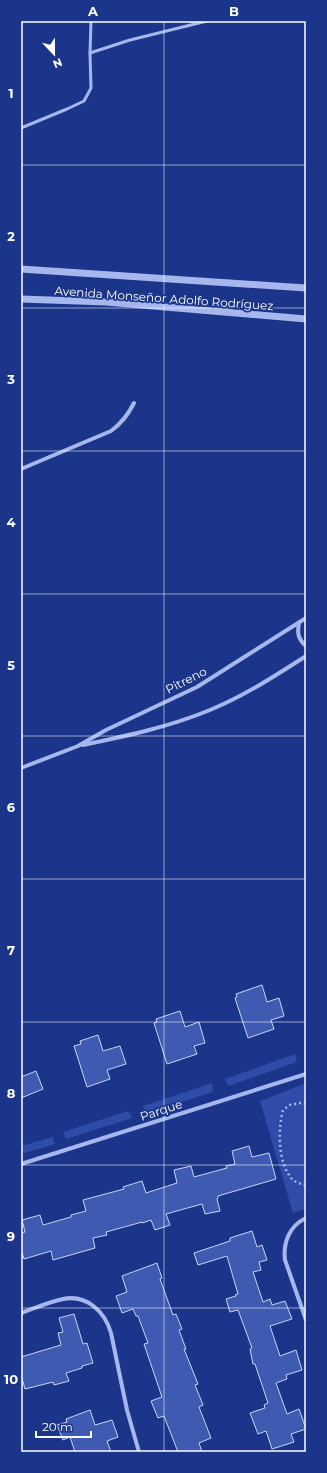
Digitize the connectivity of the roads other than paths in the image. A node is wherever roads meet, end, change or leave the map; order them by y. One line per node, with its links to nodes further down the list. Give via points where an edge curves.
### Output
1 (91, 21): 3 (lane)
2 (206, 21): 3 (lane)
3 (90, 53): 4 (lane, via 91,88 84,101)
4 (21, 128)
5 (21, 269): 6 (street, Avenida Monseñor Adolfo Rodríguez)
6 (306, 288)
7 (21, 299): 8 (street, Avenida Monseñor Adolfo Rodríguez, via 106,302)
8 (306, 319)
9 (134, 403): 10 (street, via 129,414 111,431)
10 (21, 470)
11 (306, 618): 12 (street, Pitreno)
12 (299, 623): 13 (street, via 298,636); 15 (street, Pitreno, via 197,687)
13 (306, 646)
14 (306, 656): 15 (street, Pitreno, via 246,693 210,710 160,727)
15 (78, 746): 16 (street, Pitreno)
16 (21, 768)
17 (306, 1074): 18 (street, Parque)
18 (21, 1164)
19 (306, 1218): 21 (street, via 291,1230 284,1253)
20 (21, 1313): 22 (street, via 73,1298 91,1304 105,1316 112,1333 121,1386)
21 (306, 1320)
22 (139, 1452)

